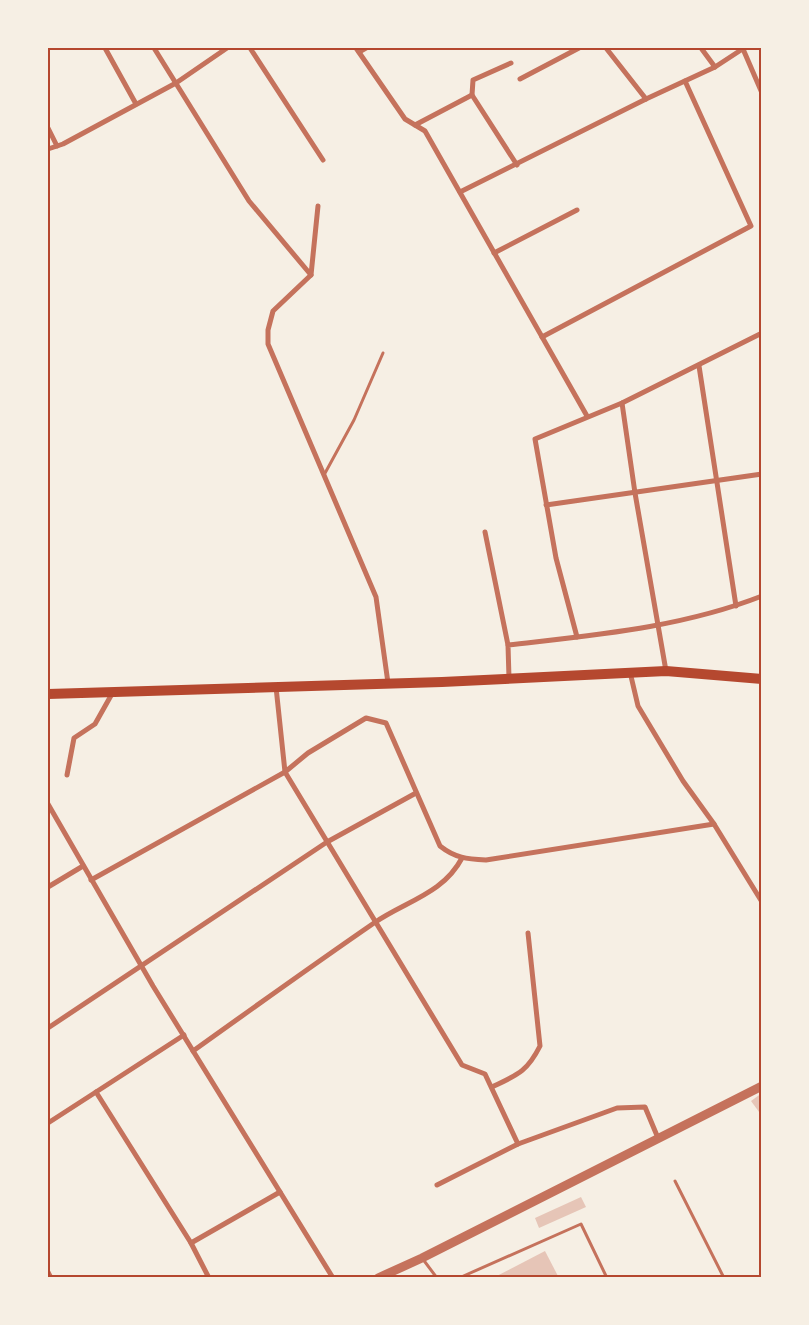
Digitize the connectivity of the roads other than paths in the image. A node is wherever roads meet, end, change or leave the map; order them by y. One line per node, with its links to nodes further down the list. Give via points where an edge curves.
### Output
1 (105, 48): 19 (street)
2 (154, 48): 15 (street)
3 (227, 48): 15 (street)
4 (250, 48): 24 (street)
5 (366, 48): 10 (street)
6 (579, 48): 13 (street)
7 (606, 48): 18 (street)
8 (701, 48): 12 (street)
9 (743, 48): 12 (street); 16 (street)
10 (357, 50): 20 (street, via 405,119)
11 (511, 63): 17 (street, via 473,80)
12 (715, 67): 14 (street)
13 (520, 79)
14 (685, 81): 18 (street); 32 (street, via 750,226)
15 (176, 83): 19 (street); 30 (street, via 249,201)
16 (762, 93)
17 (472, 96): 20 (street); 25 (street)
18 (646, 99): 25 (street)
19 (136, 104): 22 (street)
20 (415, 125): 26 (street, via 425,131)
21 (48, 128): 22 (street)
22 (57, 146): 23 (street)
23 (48, 149)
24 (323, 160)
25 (516, 165): 26 (street)
26 (460, 192): 29 (street)
27 (318, 206): 30 (street)
28 (578, 210): 29 (street)
29 (494, 253): 32 (street)
30 (311, 275): 38 (street, via 273,311 268,344)
31 (762, 333): 34 (street)
32 (542, 337): 36 (street)
33 (383, 352): 38 (lane, via 354,420)
34 (699, 366): 35 (street); 39 (street)
35 (622, 403): 36 (street); 40 (street)
36 (587, 416): 41 (street, via 534,439)
37 (762, 474): 39 (street)
38 (324, 475): 52 (street, via 376,597)
39 (717, 481): 40 (street); 44 (street)
40 (635, 494): 41 (street); 45 (street)
41 (546, 505): 46 (street)
42 (485, 532): 47 (street)
43 (762, 596): 44 (street)
44 (736, 606): 45 (street)
45 (659, 627): 46 (street); 48 (street)
46 (576, 637): 47 (street)
47 (508, 645): 50 (street)
48 (666, 671): 49 (main road); 51 (main road)
49 (630, 672): 50 (main road); 60 (street, via 638,706 683,781)
50 (509, 678): 52 (main road)
51 (762, 679)
52 (388, 683): 53 (main road)
53 (276, 687): 54 (main road); 56 (street)
54 (113, 692): 55 (main road); 57 (street, via 95,724 74,738)
55 (48, 694)
56 (285, 772): 58 (street, via 308,753 366,718 386,723); 61 (street); 64 (street)
57 (67, 775)
58 (416, 793): 61 (street); 62 (street, via 440,846)
59 (48, 804): 63 (street)
60 (714, 824): 62 (street, via 486,860); 66 (street)
61 (327, 842): 67 (street); 69 (street)
62 (462, 858): 67 (street, via 454,874 444,883)
63 (83, 866): 64 (street); 65 (street)
64 (91, 880): 69 (street)
65 (48, 887)
66 (762, 902)
67 (377, 922): 72 (street); 74 (street, via 462,1065 485,1074)
68 (528, 933): 74 (street, via 540,1046 532,1063 523,1072)
69 (141, 964): 70 (street); 71 (street)
70 (48, 1028)
71 (184, 1035): 72 (street); 75 (street)
72 (193, 1050): 81 (street)
73 (762, 1086): 77 (street)
74 (492, 1088): 78 (street)
75 (96, 1092): 76 (street); 82 (street)
76 (48, 1123)
77 (658, 1138): 78 (street, via 645,1108 617,1108); 83 (street)
78 (518, 1144): 80 (street)
79 (675, 1181): 92 (lane)
80 (437, 1185)
81 (280, 1192): 82 (street); 87 (street)
82 (191, 1243): 86 (street)
83 (422, 1258): 88 (street); 89 (lane)
84 (48, 1272): 85 (street)
85 (51, 1278)
86 (209, 1278)
87 (333, 1278)
88 (378, 1278)
89 (437, 1278)
90 (459, 1278): 91 (lane, via 581,1224)
91 (607, 1278)
92 (724, 1278)

